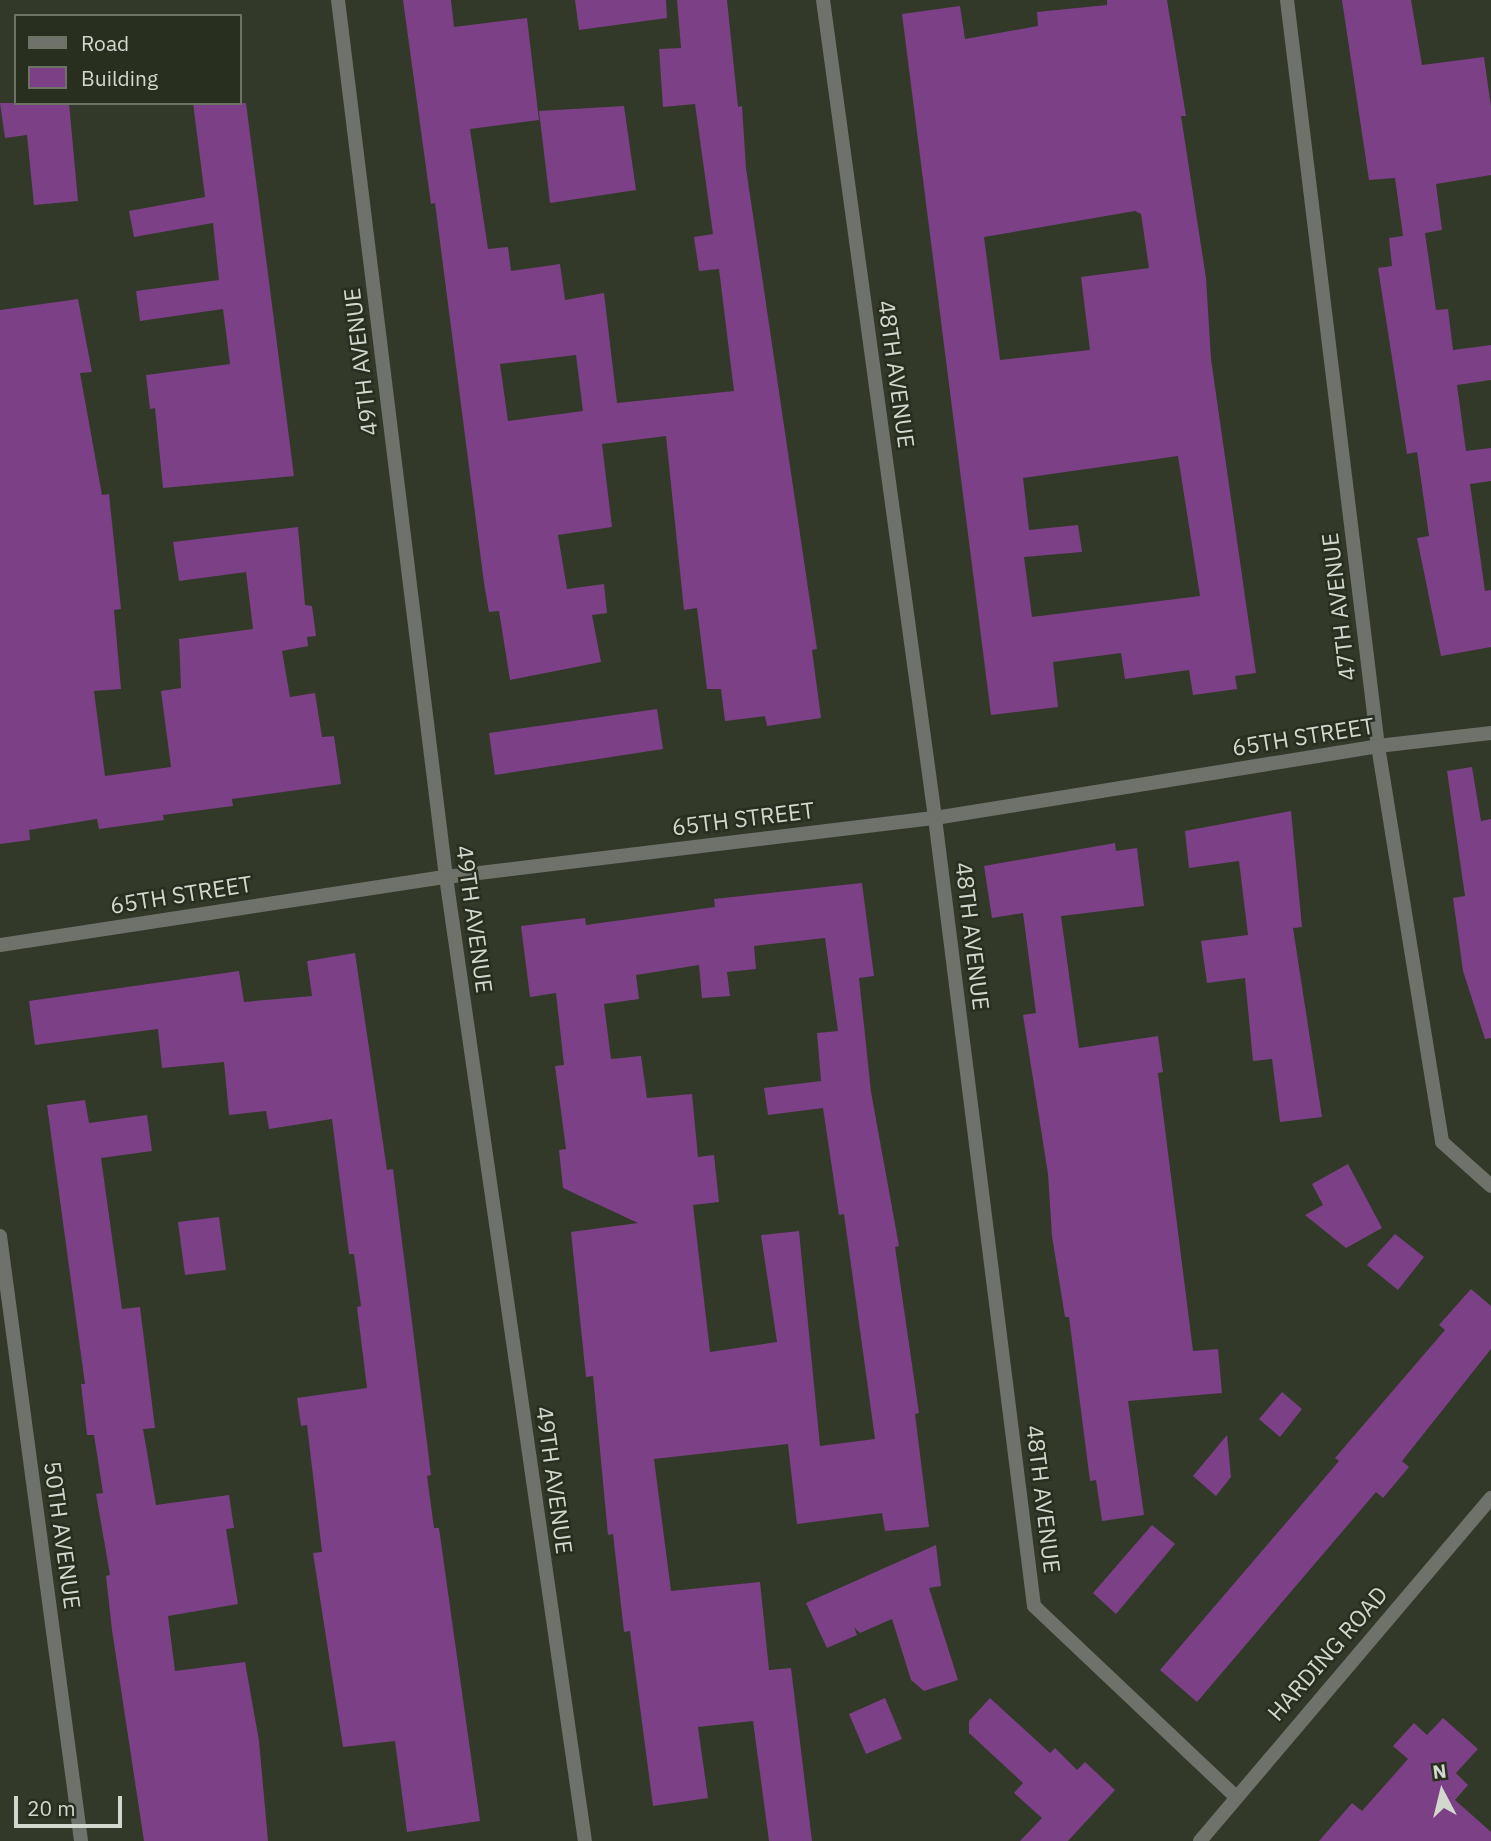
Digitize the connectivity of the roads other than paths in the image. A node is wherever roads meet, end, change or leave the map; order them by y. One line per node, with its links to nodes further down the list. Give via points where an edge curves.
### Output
1 (338, 0): 7 (street, 49TH AVENUE)
2 (823, 0): 6 (street, 48TH AVENUE)
3 (1287, 0): 5 (street, 47TH AVENUE)
4 (1491, 733): 5 (street, 65TH STREET)
5 (1378, 746): 6 (street, 65TH STREET); 9 (street, 47TH AVENUE, via 1442,1142)
6 (935, 818): 7 (street, 65TH STREET); 12 (street, 48TH AVENUE, via 1034,1606)
7 (446, 877): 8 (street, 65TH STREET); 14 (street, 49TH AVENUE)
8 (0, 944)
9 (1491, 1186)
10 (0, 1236): 13 (street, 50TH AVENUE)
11 (1491, 1498): 12 (street, HARDING ROAD)
12 (1234, 1795): 15 (street, HARDING ROAD)
13 (81, 1841)
14 (584, 1841)
15 (1200, 1841)

